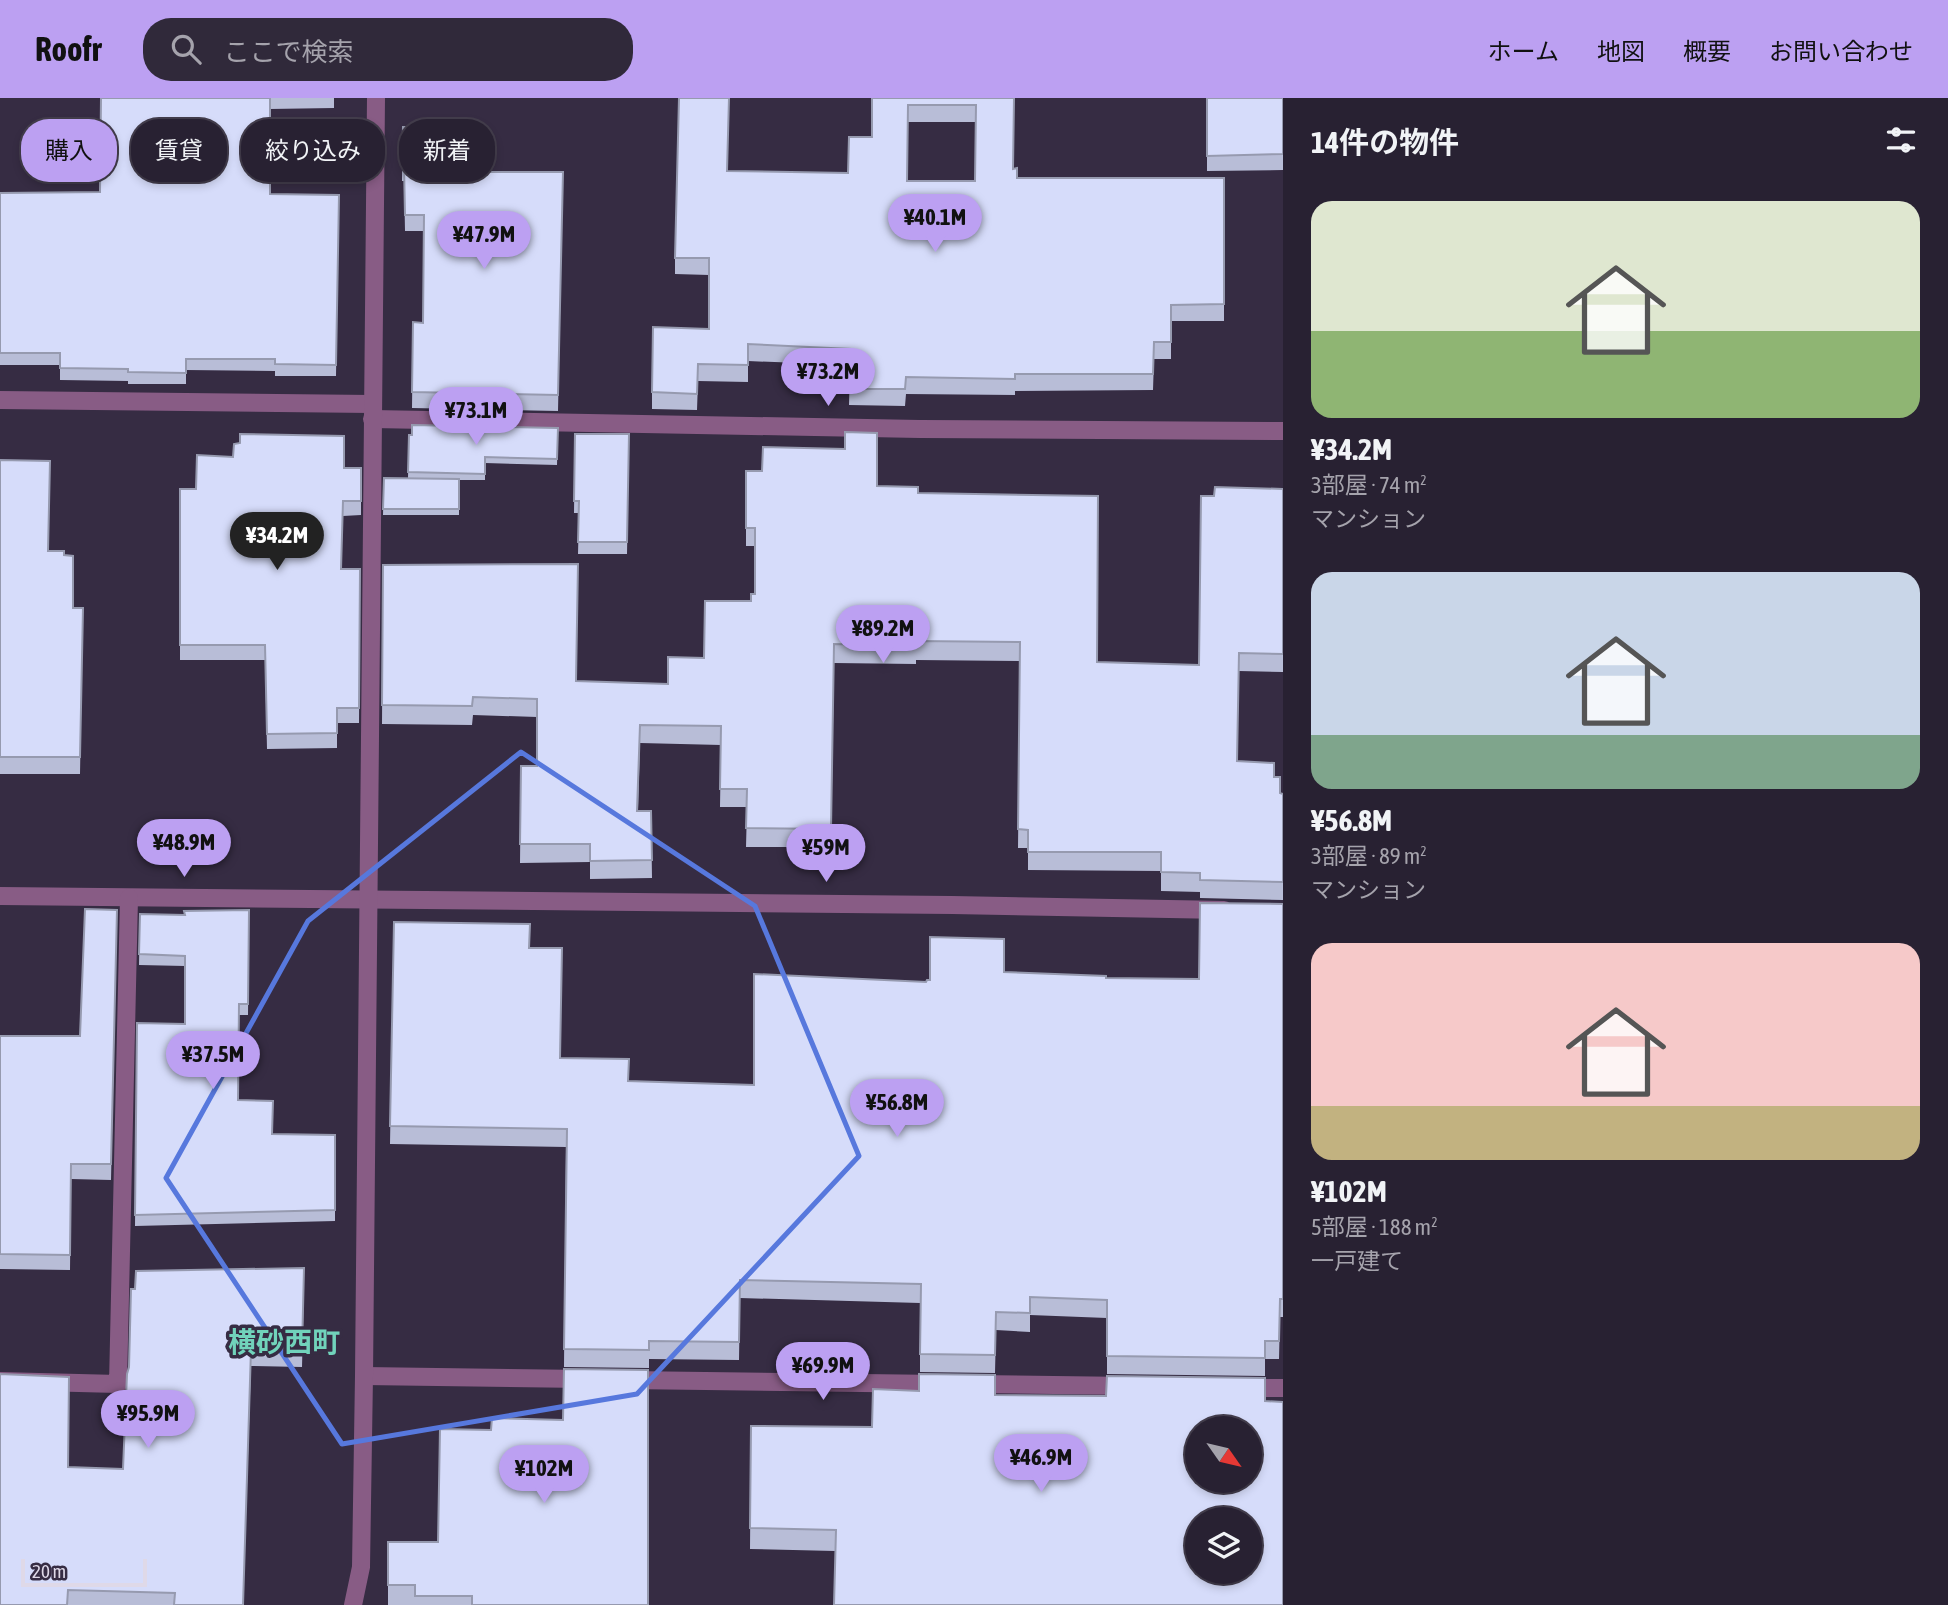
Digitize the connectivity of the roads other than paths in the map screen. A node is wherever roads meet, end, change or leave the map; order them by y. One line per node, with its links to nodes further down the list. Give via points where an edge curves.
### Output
1 (376, 98): 3 (street)
2 (0, 400): 3 (street)
3 (372, 412): 4 (street, via 907,429); 7 (street)
4 (1283, 431)
5 (0, 896): 6 (street)
6 (129, 898): 7 (street); 10 (street, via 118,1384)
7 (368, 899): 8 (street); 9 (street)
8 (1242, 910)
9 (365, 1376): 11 (street); 14 (street, via 360,1567)
10 (0, 1381)
11 (1144, 1386)
12 (1227, 1388): 13 (street)
13 (1283, 1388)
14 (353, 1605)

